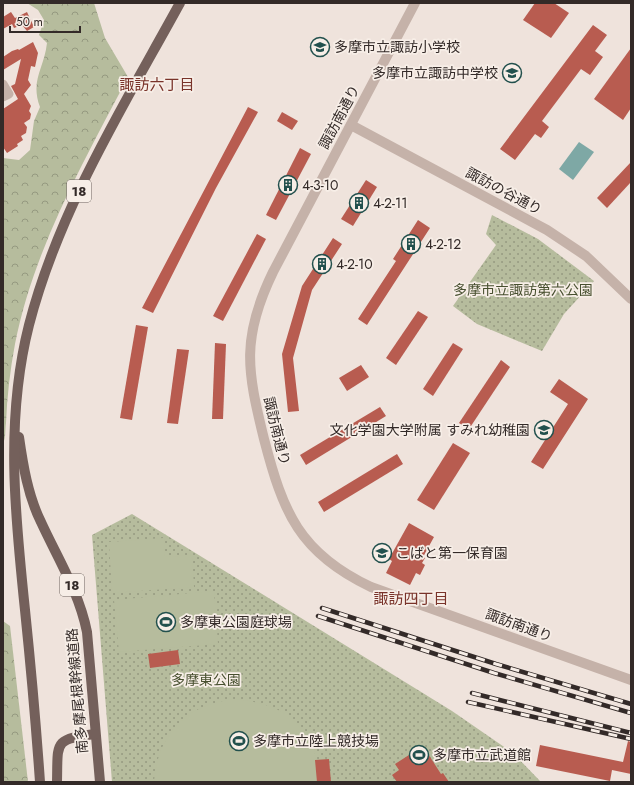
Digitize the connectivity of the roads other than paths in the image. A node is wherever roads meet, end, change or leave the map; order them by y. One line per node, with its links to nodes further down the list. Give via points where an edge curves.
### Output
1 (180, 3): 7 (main road, 南多摩尾根幹線道路 / 18, via 82,185 55,246 29,326)
2 (415, 3): 5 (street, 諏訪南通り)
3 (3, 84): 4 (street, via 9,94)
4 (3, 97)
5 (351, 125): 6 (street, 諏訪の谷通り, via 547,230 586,256); 8 (street, 諏訪南通り, via 265,289 258,305 251,335 250,371 253,394 273,474 289,514 317,552 355,579 378,590)
6 (631, 299)
7 (17, 395): 9 (main road, 南多摩尾根幹線道路 / 18, via 21,449 31,496 40,521 69,578 84,618); 10 (main road, 南多摩尾根幹線道路 / 18, via 13,471 15,505)
8 (631, 680)
9 (95, 734): 11 (main road, via 64,740 58,750); 12 (main road, 南多摩尾根幹線道路 / 18)
10 (40, 782)
11 (57, 782)
12 (100, 782)

